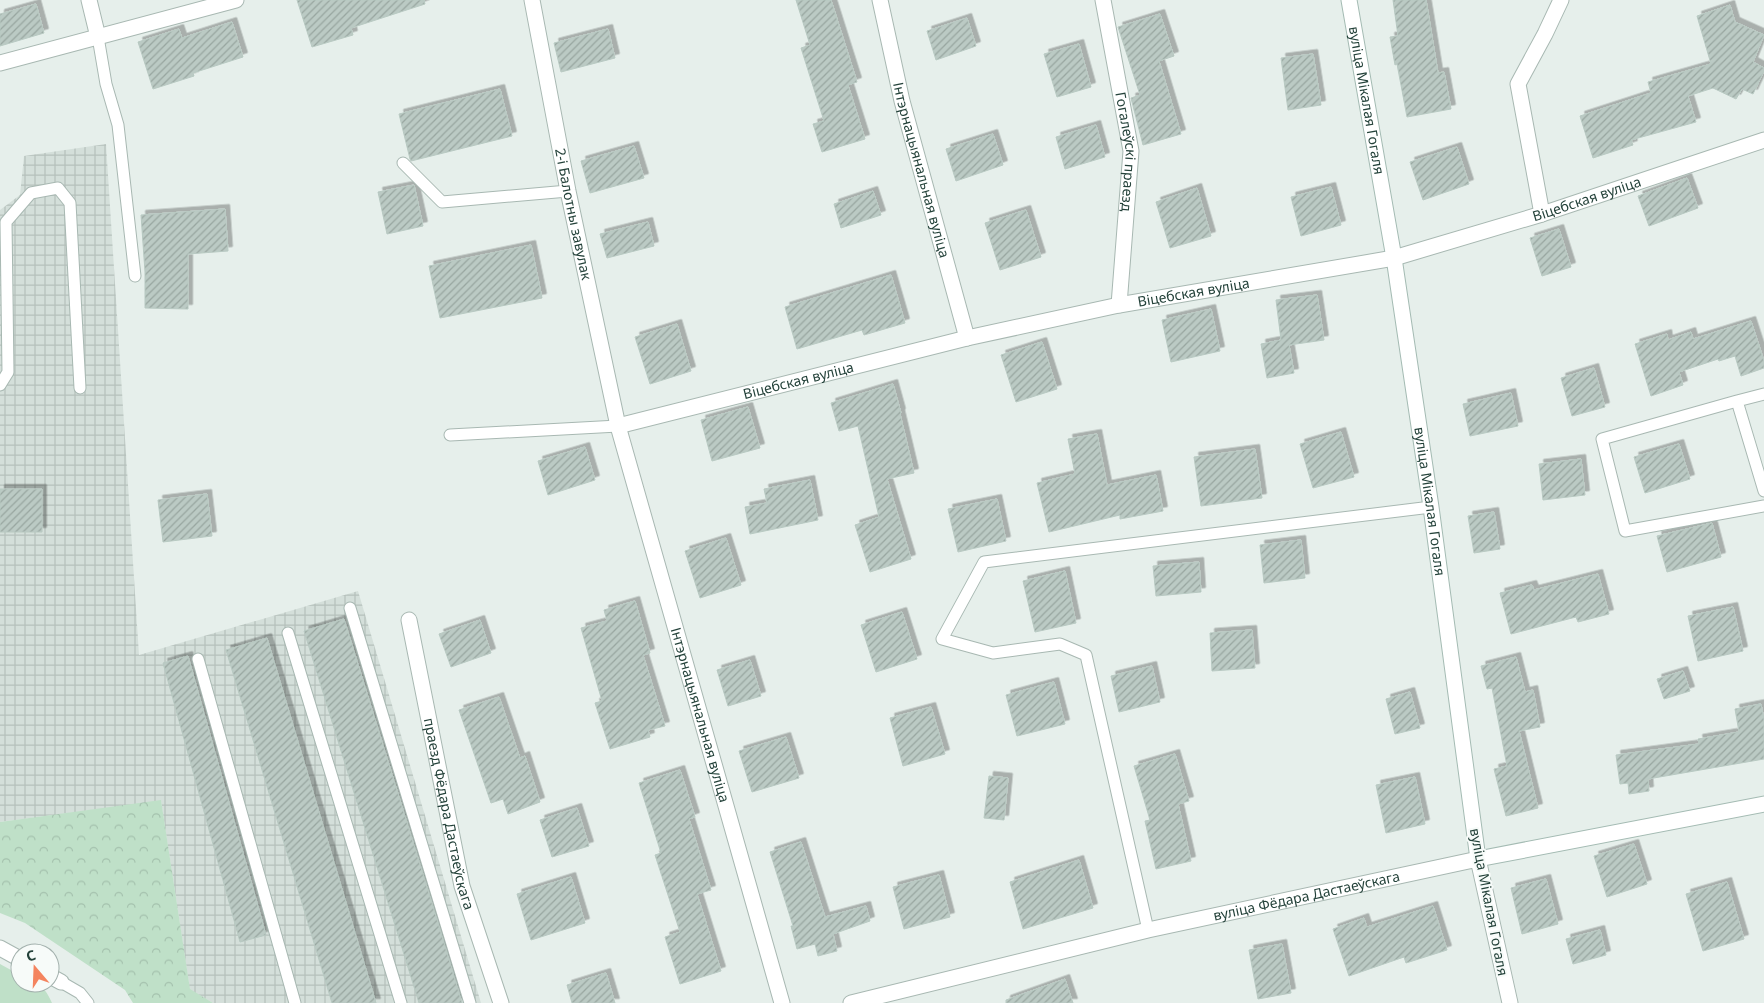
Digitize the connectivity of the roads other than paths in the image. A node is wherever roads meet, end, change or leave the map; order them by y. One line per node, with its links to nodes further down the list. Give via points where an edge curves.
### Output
1 (89, 0): 8 (street)
2 (236, 0): 8 (street)
3 (532, 0): 12 (street, 2-і Балотны завулак)
4 (880, 0): 17 (street, Інтэрнацыянальная вуліца, via 902,101)
5 (1103, 0): 16 (street, Гогалеўскі праезд, via 1131,152)
6 (1349, 0): 14 (street, вуліца Мікалая Гогаля)
7 (1561, 0): 13 (street, via 1518,84)
8 (98, 37): 9 (street); 15 (lane, via 106,84 118,125)
9 (0, 63)
10 (1764, 140): 13 (street, Віцебская вуліца)
11 (403, 163): 12 (lane, via 442,202)
12 (568, 191): 22 (street, 2-і Балотны завулак)
13 (1542, 214): 14 (street, Віцебская вуліца)
14 (1394, 258): 16 (street, Віцебская вуліца); 26 (street, вуліца Мікалая Гогаля)
15 (134, 276)
16 (1119, 305): 17 (street, Віцебская вуліца)
17 (967, 338): 22 (street, Віцебская вуліца)
18 (0, 385): 19 (lane, via 8,372 6,222 30,193 58,188 70,203)
19 (80, 388)
20 (1764, 394): 21 (lane)
21 (1737, 401): 24 (lane); 25 (lane, via 1602,439 1625,531)
22 (618, 426): 23 (lane); 40 (street, Інтэрнацыянальная вуліца)
23 (450, 435)
24 (1764, 491)
25 (1764, 506)
26 (1431, 507): 32 (street, вуліца Мікалая Гогаля); 33 (lane, via 984,562 942,639 992,653 1060,644 1086,655)
27 (350, 608): 38 (lane)
28 (409, 620): 39 (street, праезд Фёдара Дастаеўскага, via 462,886)
29 (288, 633): 37 (lane)
30 (198, 660): 36 (lane)
31 (1764, 804): 32 (street, вуліца Фёдара Дастаеўскага)
32 (1478, 859): 33 (street, вуліца Фёдара Дастаеўскага); 42 (street, вуліца Мікалая Гогаля)
33 (1148, 930): 41 (street, вуліца Фёдара Дастаеўскага)
34 (60, 982): 35 (lane, via 80,993)
35 (88, 1003)
36 (295, 1003)
37 (401, 1003)
38 (470, 1003)
39 (501, 1003)
40 (782, 1003)
41 (851, 1003)
42 (1510, 1003)

